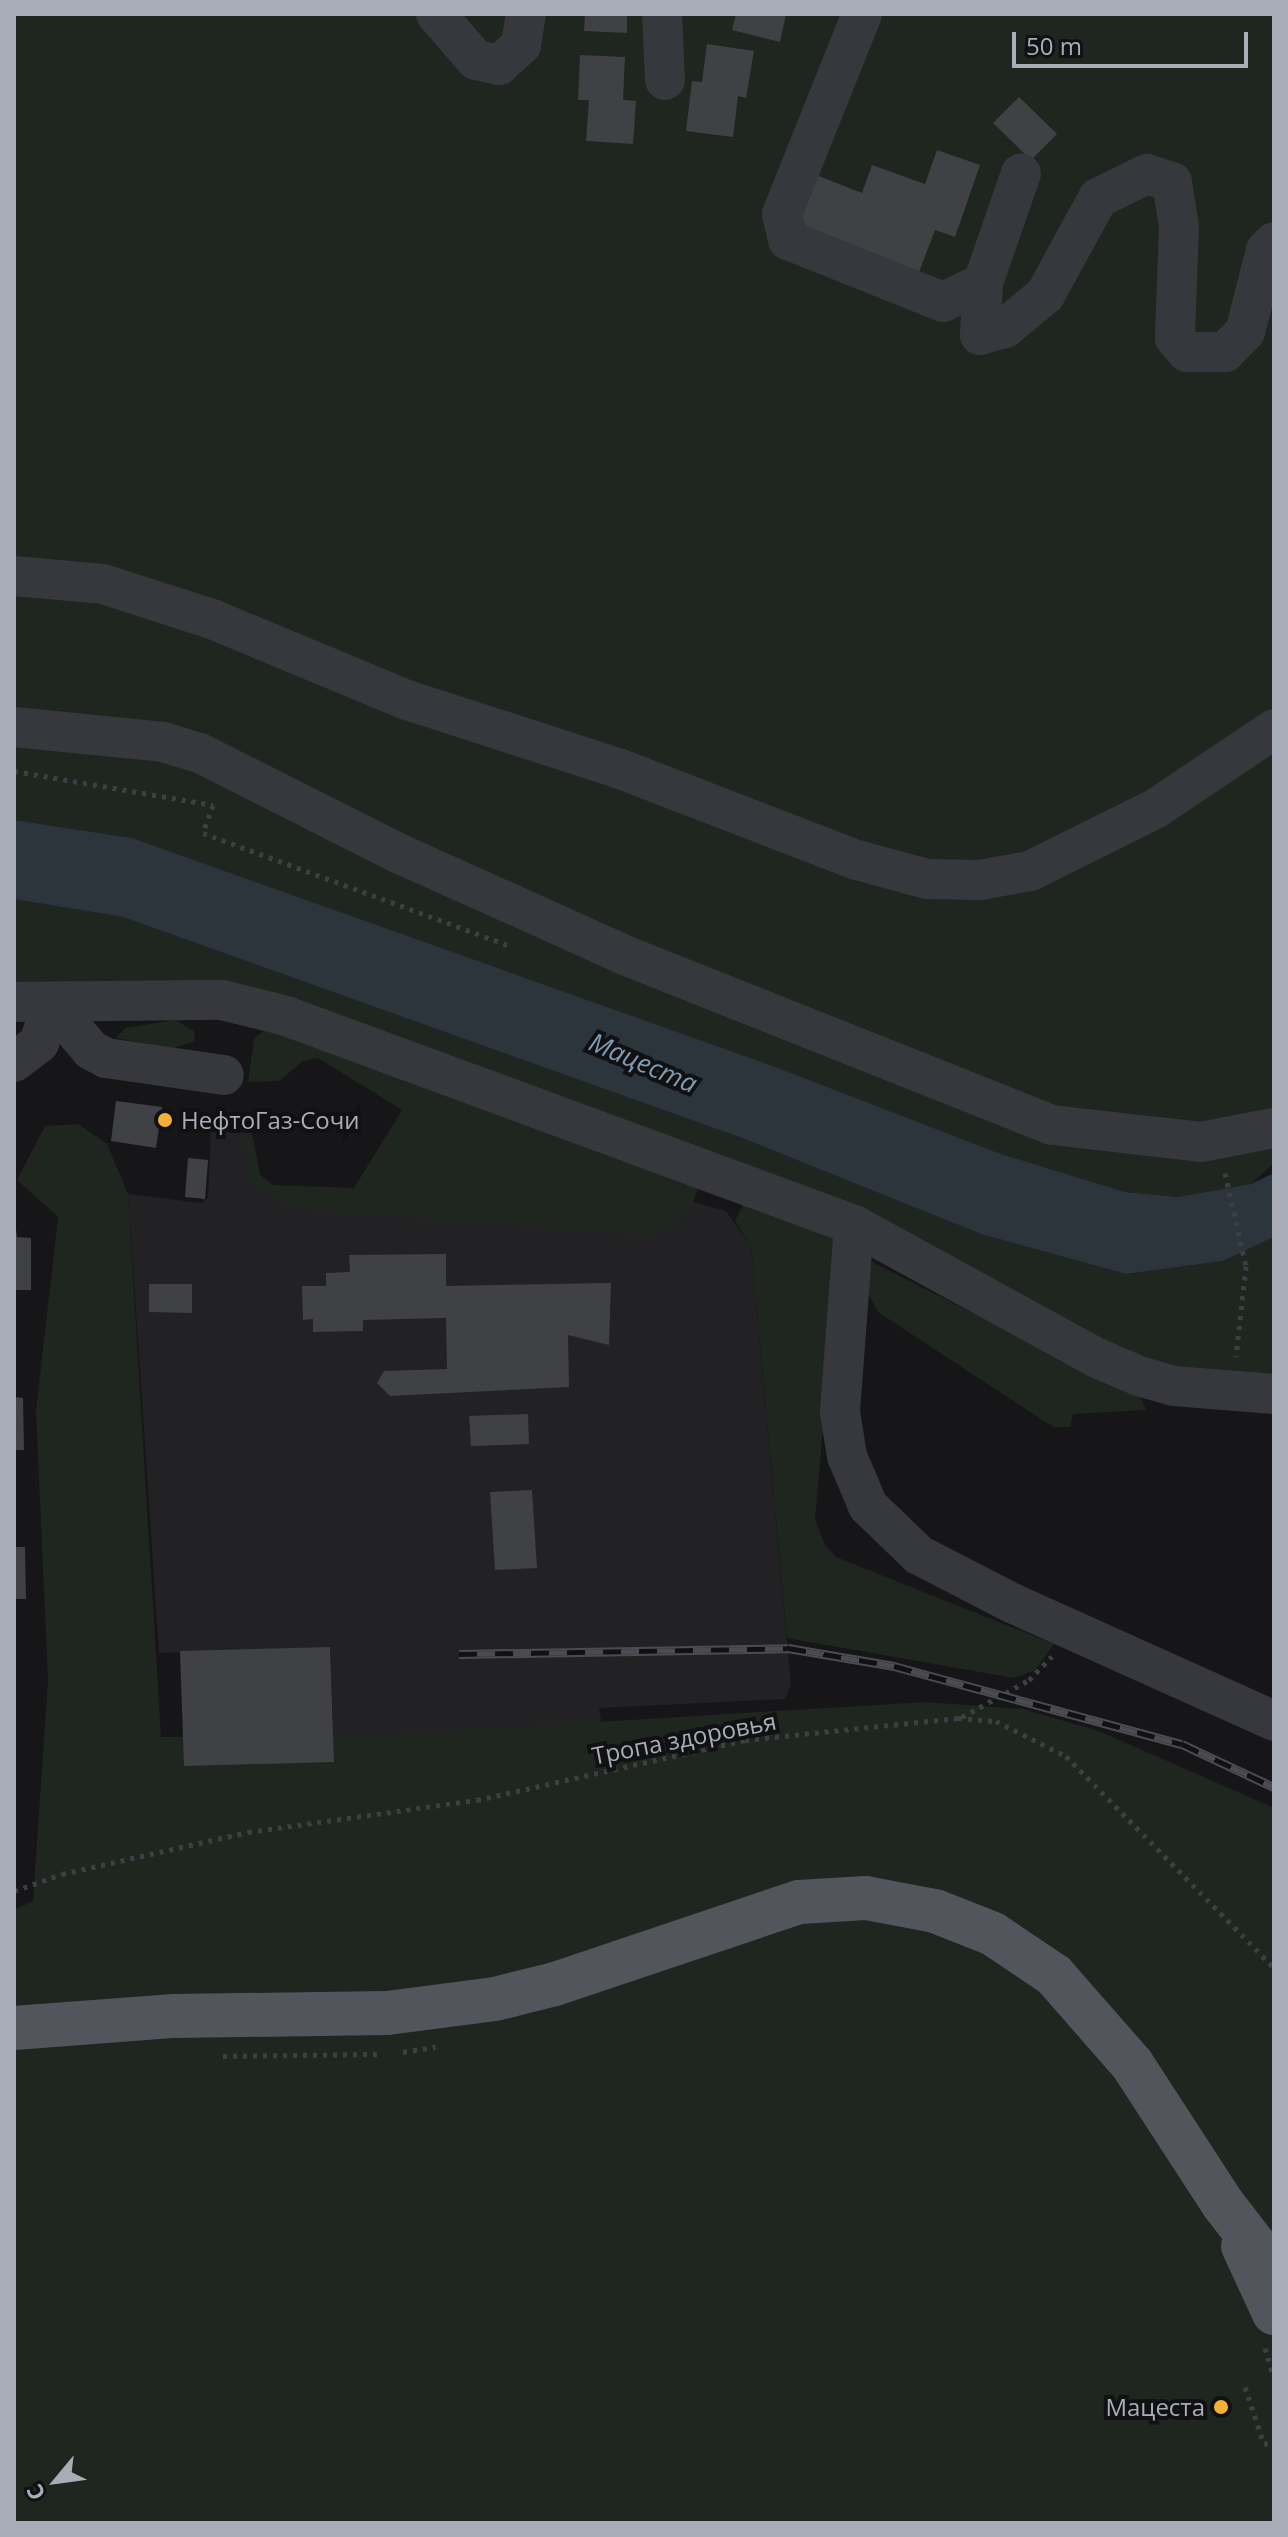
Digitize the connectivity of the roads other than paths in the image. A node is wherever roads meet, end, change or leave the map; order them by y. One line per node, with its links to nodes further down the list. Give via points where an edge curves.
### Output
1 (436, 14): 2 (street, via 476,60 499,65 521,45)
2 (526, 14)
3 (662, 14): 5 (street)
4 (862, 14): 8 (street, via 782,214 788,240 943,302)
5 (665, 80)
6 (1021, 173): 8 (street)
7 (1274, 242): 8 (street, via 1266,250 1245,332 1225,352 1187,352 1175,338 1179,227 1172,182 1147,174 1098,198 1045,295 1005,328 980,335)
8 (983, 283)
9 (14, 576): 11 (street, via 103,584 212,619 407,700 618,768 857,860 927,879 980,880 1030,871 1155,809)
10 (14, 727): 15 (street, via 163,742 200,753 398,853 627,956 1052,1125 1201,1142)
11 (1274, 729)
12 (33, 1003): 13 (street, via 39,1043); 14 (street, via 106,1058); 16 (street, via 222,1000 286,1016)
13 (14, 1062)
14 (224, 1075)
15 (1274, 1128)
16 (853, 1238): 17 (street, via 1097,1358 1174,1386); 18 (street, via 840,1412 847,1456 868,1506 919,1555 1049,1630)
17 (1274, 1394)
18 (1274, 1721)
19 (14, 2028): 20 (main road, via 175,2016 387,2013 495,1999 799,1902 866,1898 935,1911 978,1928 1054,1975 1132,2064)
20 (1223, 2204): 21 (main road); 22 (main road)
21 (1274, 2270)
22 (1267, 2324)

